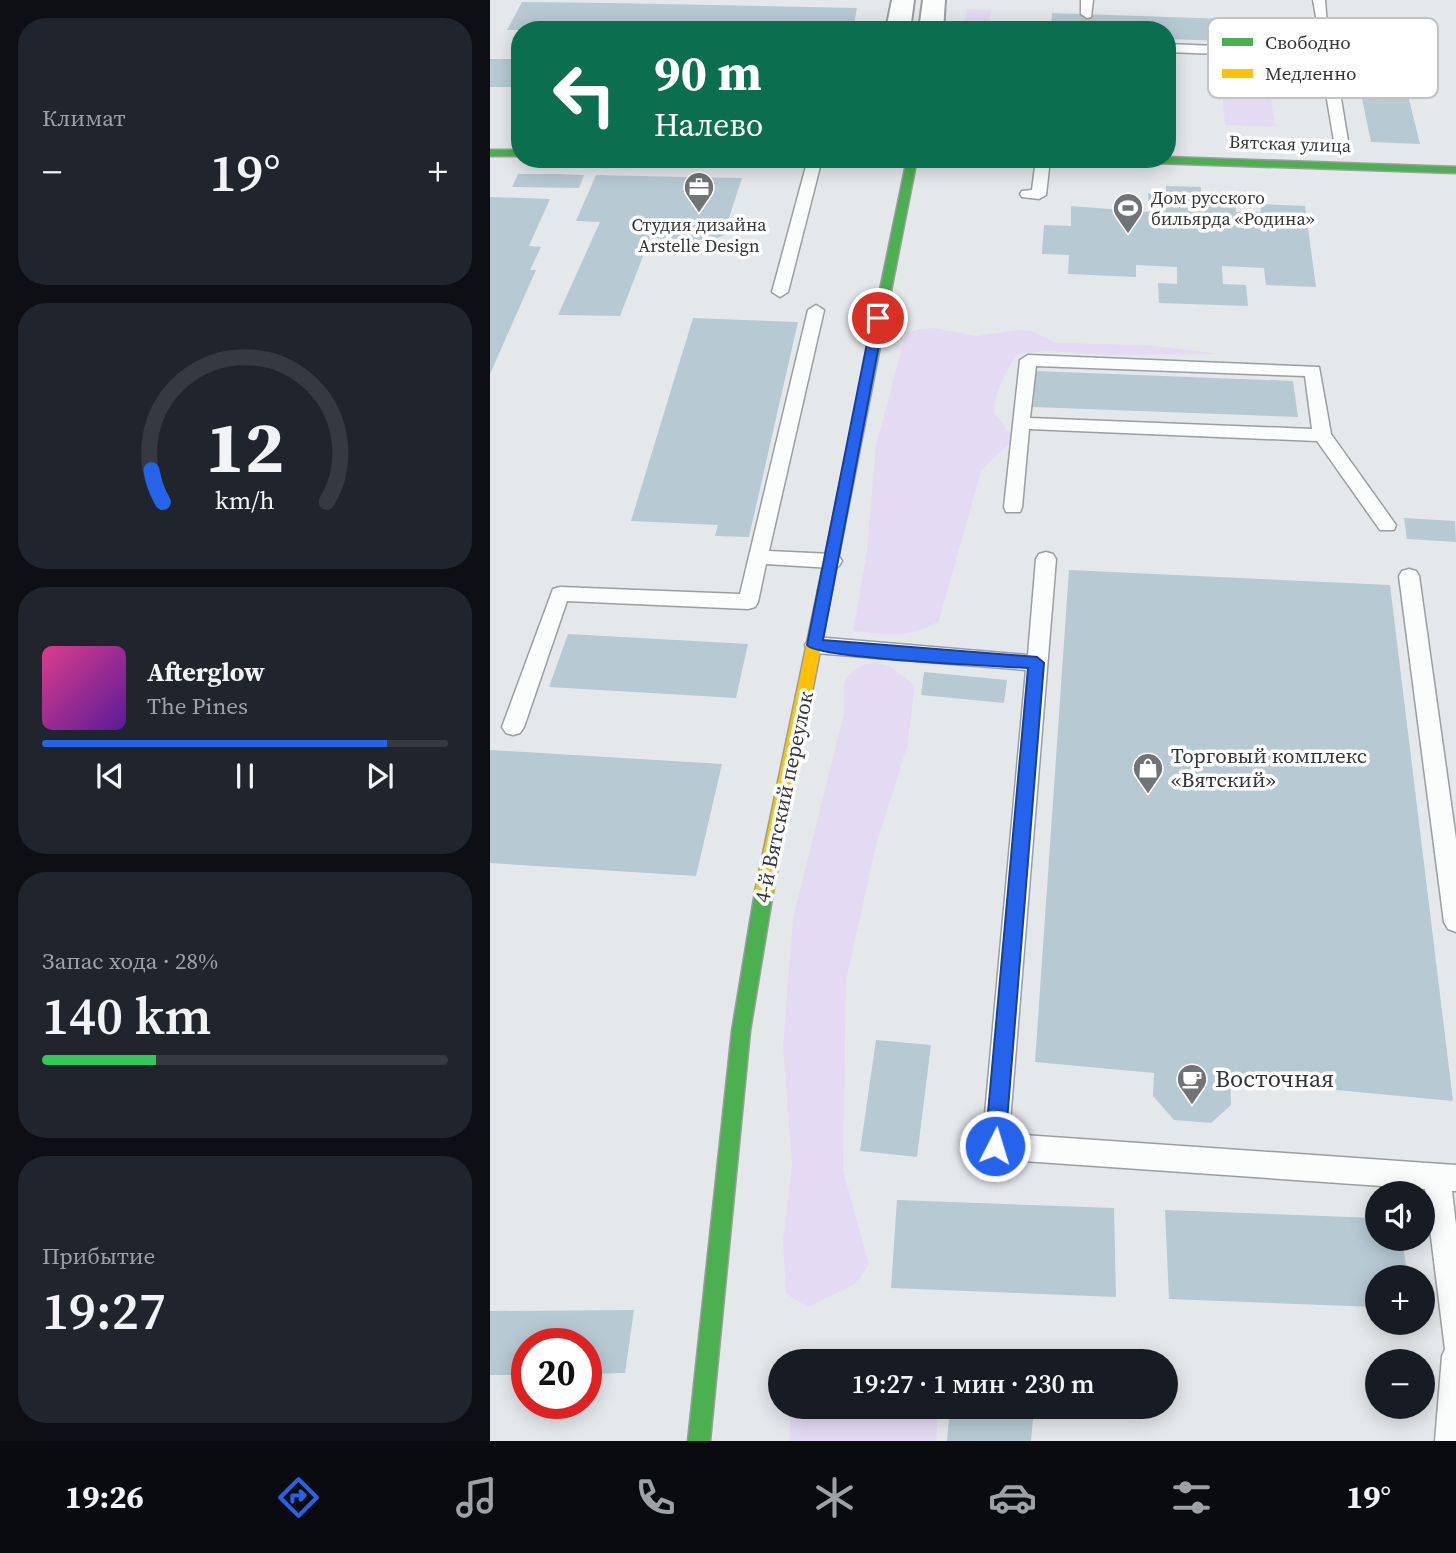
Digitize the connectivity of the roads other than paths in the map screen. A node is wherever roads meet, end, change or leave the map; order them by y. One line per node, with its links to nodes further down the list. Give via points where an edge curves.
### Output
1 (903, 0): 7 (street)
2 (934, 0): 8 (street)
3 (1087, 0): 5 (lane)
4 (1319, 0): 6 (lane)
5 (1087, 15)
6 (1322, 18)
7 (900, 21)
8 (931, 21)
9 (1176, 48): 10 (lane)
10 (1208, 48)
11 (1334, 98): 12 (lane)
12 (1341, 141)
13 (490, 153): 14 (street)
14 (511, 153)
15 (1176, 160): 19 (street, Вятская улица)
16 (813, 168): 21 (lane)
17 (910, 168): 29 (street, 4-й Вятский переулок)
18 (1042, 168): 20 (lane, via 1039,195)
19 (1456, 170)
20 (1027, 194)
21 (780, 292)
22 (816, 310): 27 (lane)
23 (1021, 423): 24 (lane); 24 (lane, via 1028,360 1314,371); 25 (lane)
24 (1322, 435): 26 (lane)
25 (1013, 507)
26 (1387, 524)
27 (761, 557): 29 (lane); 33 (lane, via 748,602 560,594)
28 (1046, 559): 32 (lane)
29 (832, 561): 31 (street, 4-й Вятский переулок)
30 (1409, 576): 34 (lane)
31 (815, 645): 32 (lane); 38 (street, 4-й Вятский переулок, via 745,1004)
32 (1037, 663): 35 (lane, via 995,1146)
33 (513, 727)
34 (1456, 922)
35 (1446, 1177): 36 (lane)
36 (1456, 1342)
37 (1456, 1356): 39 (lane)
38 (699, 1441)
39 (1450, 1441)

